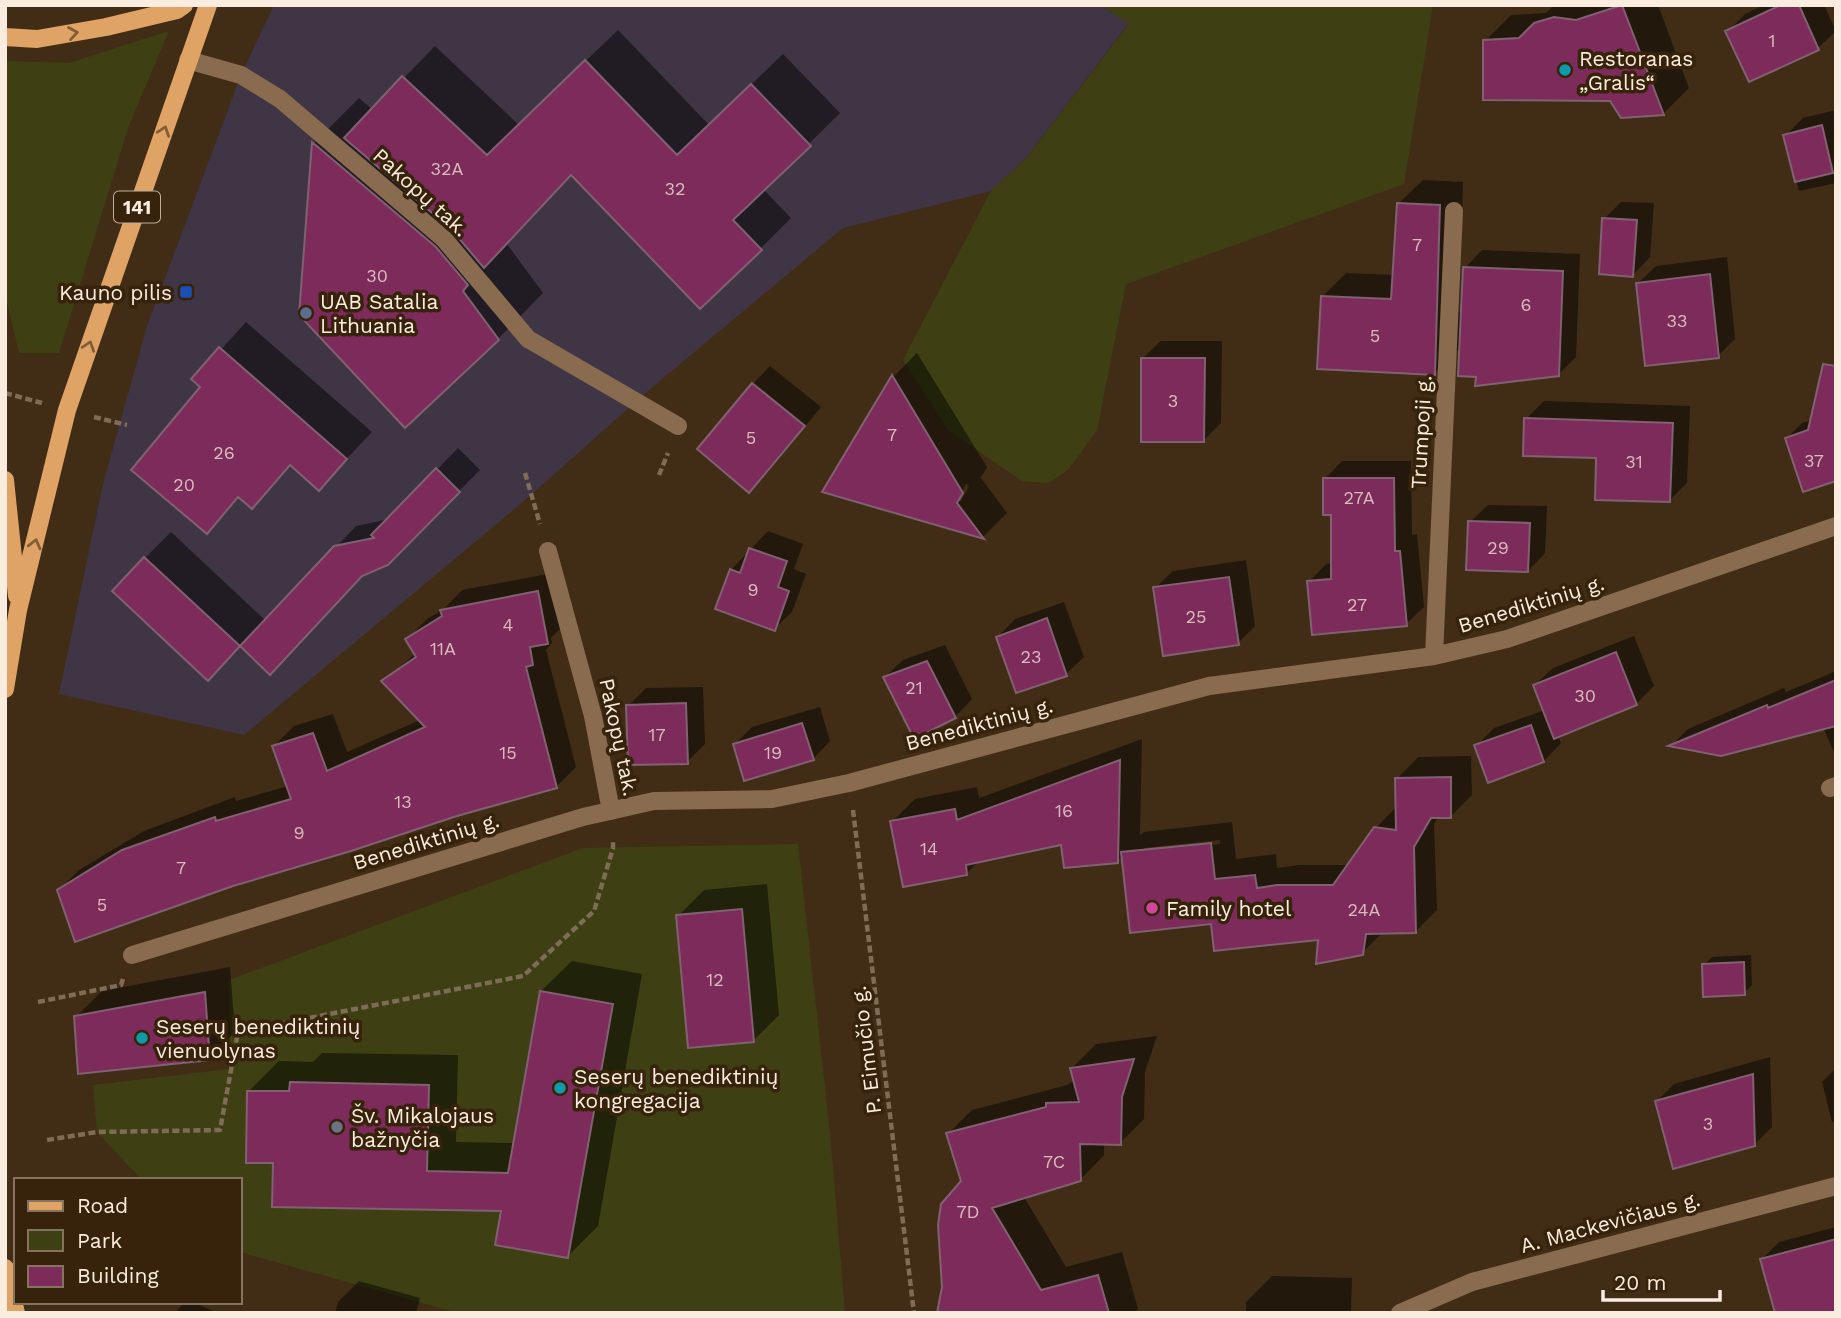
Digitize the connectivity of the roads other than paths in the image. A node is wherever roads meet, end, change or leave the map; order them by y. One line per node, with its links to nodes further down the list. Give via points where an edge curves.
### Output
1 (184, 5): 3 (main road, one-way to 1, via 37,39 106,27)
2 (208, 5): 4 (main road, 141)
3 (5, 37)
4 (188, 60): 6 (street, Pakopų tak., via 241,75 280,99 444,239 528,339); 10 (main road, 141, one-way to 4, via 67,410)
5 (1454, 211): 11 (street, Trumpoji g.)
6 (678, 426)
7 (5, 480): 10 (main road, 141)
8 (1836, 526): 11 (street, Benediktinių g., via 1507,639)
9 (548, 551): 13 (street, Pakopų tak., via 593,716)
10 (18, 610): 12 (main road, 141)
11 (1434, 656): 13 (street, Benediktinių g., via 1209,686 772,799 654,802)
12 (5, 688)
13 (611, 811): 14 (street, Benediktinių g.)
14 (132, 955)
15 (1836, 1186): 17 (street, A. Mackevičiaus g., via 1472,1282)
16 (5, 1268): 18 (main road)
17 (1400, 1312)
18 (16, 1313)

